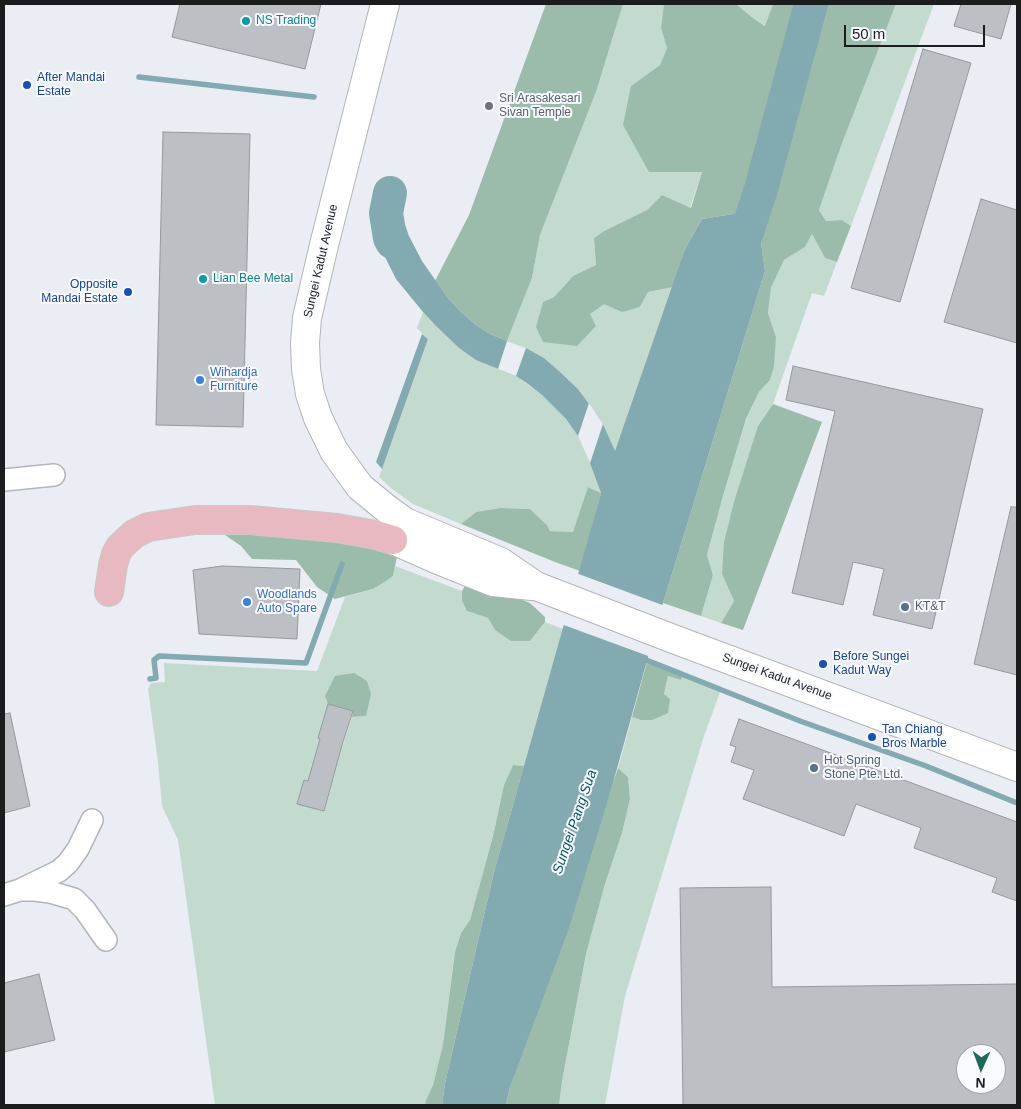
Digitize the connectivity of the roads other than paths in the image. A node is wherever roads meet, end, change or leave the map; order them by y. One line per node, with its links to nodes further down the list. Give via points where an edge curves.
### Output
1 (384, 4): 5 (street, Sungei Kadut Avenue, via 307,318 305,343 310,394 334,451 360,487 374,500 406,522 500,562)
2 (54, 475): 3 (street)
3 (4, 480)
4 (393, 540): 5 (street, Sungei Kadut Avenue, via 493,582); 6 (main road, via 337,528 250,520 195,520 148,527 120,547 114,560)
5 (547, 590): 7 (street, Sungei Kadut Avenue)
6 (109, 592)
7 (1017, 767)
8 (92, 820): 9 (street, via 68,863 59,871)
9 (12, 893): 10 (street, via 35,890 74,899)
10 (106, 940)

